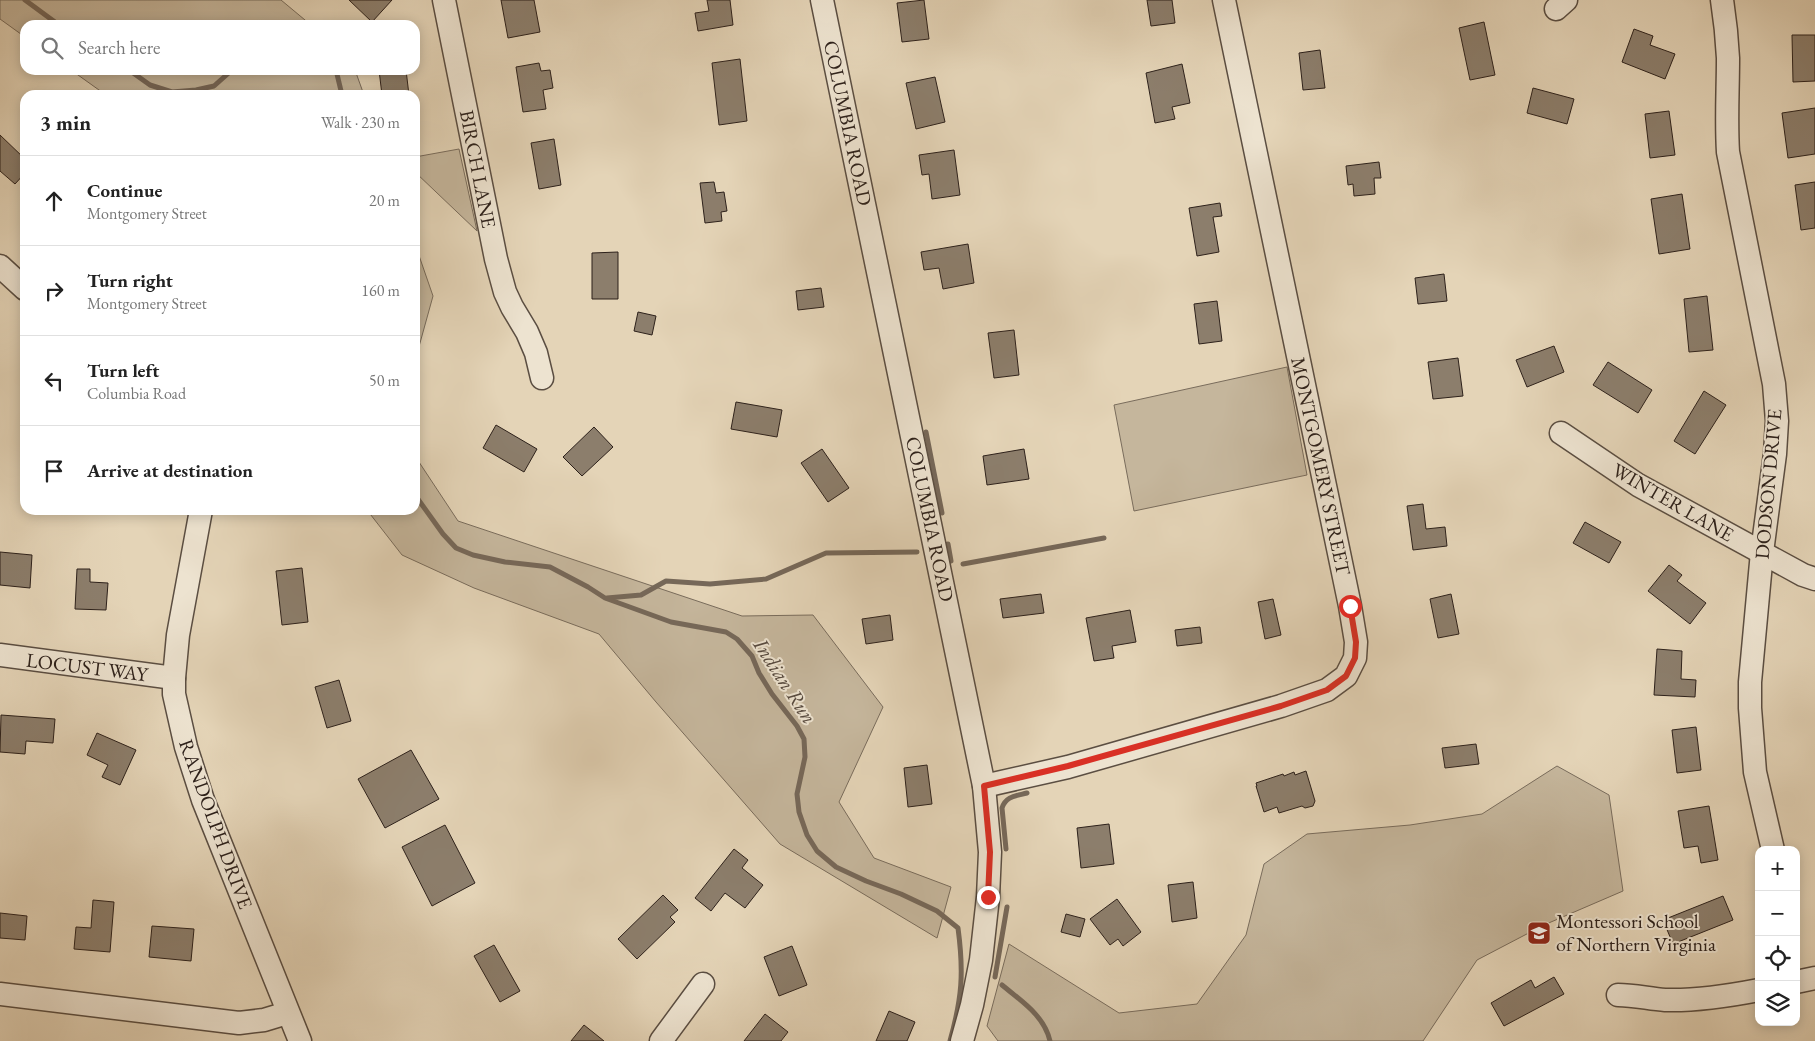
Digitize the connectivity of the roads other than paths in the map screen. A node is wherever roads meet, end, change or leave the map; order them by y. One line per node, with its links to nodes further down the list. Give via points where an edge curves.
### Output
1 (444, 0): 7 (street, BIRCH LANE, via 496,259 505,292 527,332)
2 (822, 0): 14 (street, COLUMBIA ROAD)
3 (1224, 0): 14 (street, MONTGOMERY STREET, via 1350,606 1356,642 1355,658 1346,676 1327,690 1281,706 1076,764)
4 (1722, 0): 10 (street, DODSON DRIVE, via 1727,33 1728,152 1774,384 1777,421)
5 (0, 266): 6 (street)
6 (20, 284)
7 (542, 378)
8 (1561, 433): 10 (street, WINTER LANE, via 1638,485)
9 (200, 515): 13 (street, RANDOLPH DRIVE, via 179,625)
10 (1762, 552): 11 (street, WINTER LANE); 15 (street, DODSON DRIVE, via 1750,708 1755,772)
11 (1815, 579)
12 (0, 655): 13 (street, LOCUST WAY)
13 (174, 678): 20 (street, RANDOLPH DRIVE, via 174,694 186,747 203,800)
14 (984, 786): 23 (street, COLUMBIA ROAD, via 990,852 988,897 981,960)
15 (1772, 846)
16 (703, 984): 22 (street)
17 (1755, 991): 19 (street, via 1704,999 1664,1000)
18 (0, 994): 20 (street, via 239,1023)
19 (1618, 995)
20 (288, 1013): 21 (street, RANDOLPH DRIVE)
21 (300, 1041)
22 (661, 1041)
23 (962, 1041)

